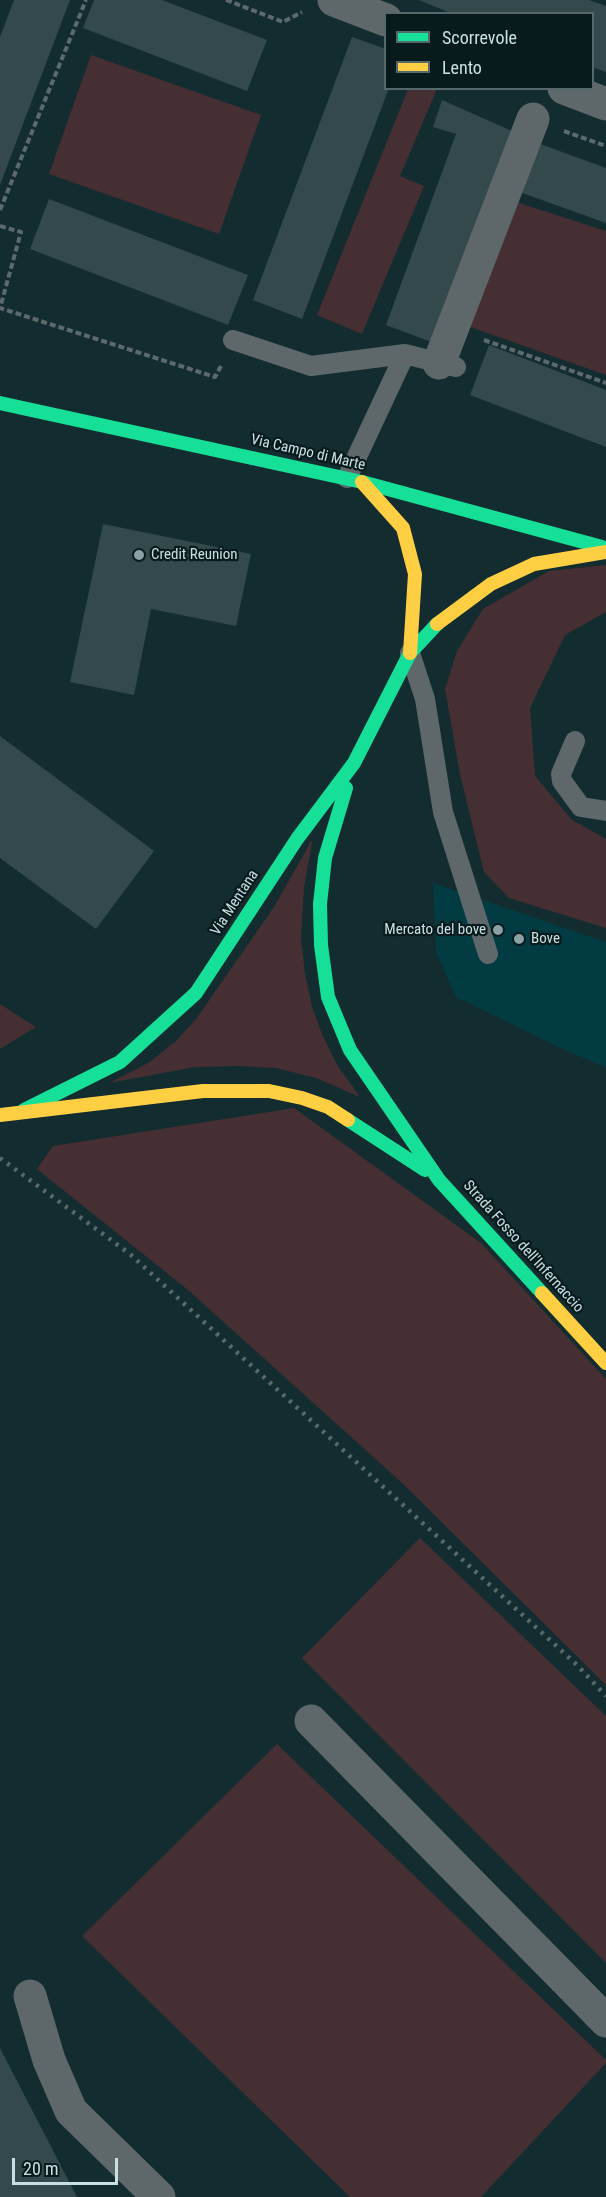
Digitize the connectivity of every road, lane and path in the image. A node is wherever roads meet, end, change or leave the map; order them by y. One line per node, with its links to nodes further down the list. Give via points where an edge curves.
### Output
1 (86, 0): 8 (path)
2 (334, 0): 3 (street)
3 (384, 19)
4 (569, 90): 5 (street)
5 (606, 104)
6 (533, 119): 7 (path); 10 (street)
7 (606, 146)
8 (0, 210)
9 (0, 226): 11 (path, via 21,232 0,308 216,377)
10 (453, 328): 13 (street); 14 (path)
11 (233, 340): 12 (lane, via 311,366)
12 (405, 354): 13 (lane); 16 (lane)
13 (448, 365)
14 (606, 383)
15 (0, 403): 16 (main road, Via Campo di Marte)
16 (354, 480): 17 (main road, Via Campo di Marte); 18 (main road, Via Mentana, via 403,528 415,574)
17 (606, 550): 18 (main road, Via Mentana, via 534,564 491,584 443,618)
18 (410, 652): 20 (main road, Via Mentana); 22 (lane, via 424,699 443,812)
19 (575, 741): 21 (lane, via 561,774 562,781 582,807)
20 (354, 763): 23 (main road, Via Mentana, via 297,839 196,993 120,1062); 25 (main road, via 325,858 320,904 328,997 350,1050)
21 (606, 811)
22 (488, 954)
23 (24, 1110): 24 (main road, Via Mentana); 25 (main road, Via Mentana, via 203,1091 269,1091 328,1107)
24 (0, 1114)
25 (439, 1180): 26 (main road, Strada Fosso dell'Infernaccio)
26 (606, 1363)
27 (311, 1721): 29 (street)
28 (30, 1996): 30 (street, via 49,2060 71,2110)
29 (606, 2021)
30 (159, 2197)

